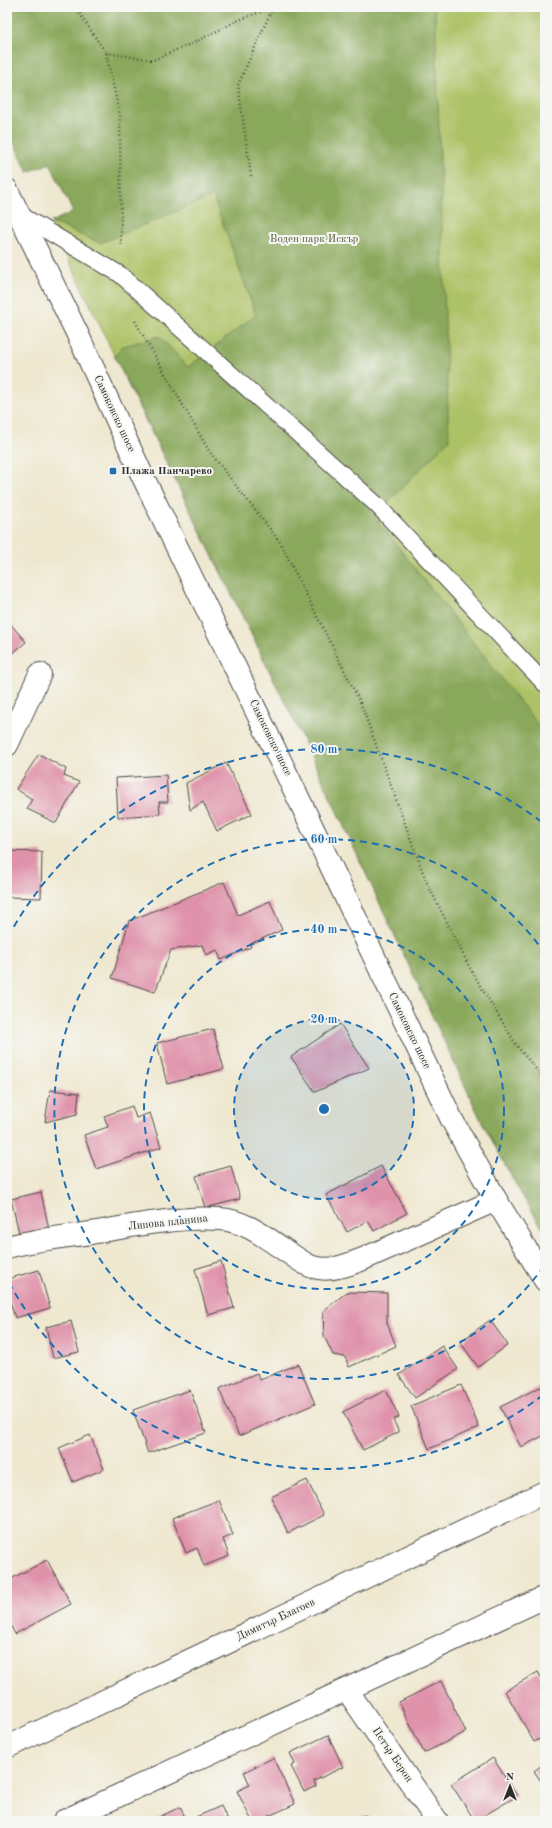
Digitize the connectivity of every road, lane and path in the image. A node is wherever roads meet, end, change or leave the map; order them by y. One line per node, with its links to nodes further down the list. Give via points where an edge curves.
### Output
1 (75, 7): 3 (path)
2 (273, 7): 3 (path, via 153,60); 4 (path, via 238,85)
3 (106, 53): 7 (path, via 120,116)
4 (251, 176)
5 (7, 190): 6 (street, Самоковско шосе)
6 (19, 214): 7 (lane); 13 (street, Самоковско шосе, via 452,1120)
7 (121, 275): 10 (lane, via 377,505)
8 (134, 318): 12 (path, via 136,326 209,451 280,542 361,704 426,881 472,972 517,1046)
9 (40, 674): 11 (street)
10 (545, 684)
11 (7, 745)
12 (545, 1080)
13 (496, 1200): 14 (street, Липова планина, via 347,1266 330,1269 314,1267 299,1260 249,1227 235,1221 219,1219 185,1220 116,1229); 15 (street, Самоковско шосе)
14 (7, 1247)
15 (545, 1280)
16 (545, 1492): 19 (street, Димитър Благоев)
17 (545, 1597): 18 (street)
18 (348, 1690): 20 (street); 21 (street, Петър Берон)
19 (7, 1747)
20 (64, 1821)
21 (437, 1821)

